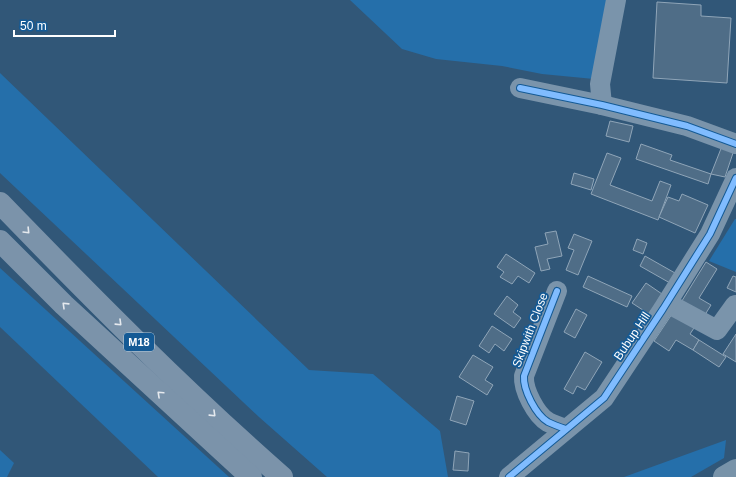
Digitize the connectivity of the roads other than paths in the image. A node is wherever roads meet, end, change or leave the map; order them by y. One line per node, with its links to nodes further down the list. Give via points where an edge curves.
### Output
1 (616, 0): 3 (street, via 600,84)
2 (520, 88): 3 (street)
3 (602, 105): 4 (street, via 687,126)
4 (736, 144)
5 (736, 178): 7 (street, Bubup Hill)
6 (0, 203): 15 (highway, M18, one-way to 15, via 82,288)
7 (730, 208): 10 (street, Bubup Hill, via 710,234)
8 (0, 241): 14 (highway, M18, one-way to 8, via 64,305)
9 (548, 300): 12 (street, Skipwith Close, via 523,384 528,399 547,421)
10 (667, 303): 11 (street, via 717,330); 12 (street, Bubup Hill, via 604,398)
11 (735, 305)
12 (566, 429): 16 (street, Bubup Hill)
13 (736, 470): 17 (main road)
14 (250, 477)
15 (282, 477)
16 (509, 477)
17 (724, 477)

